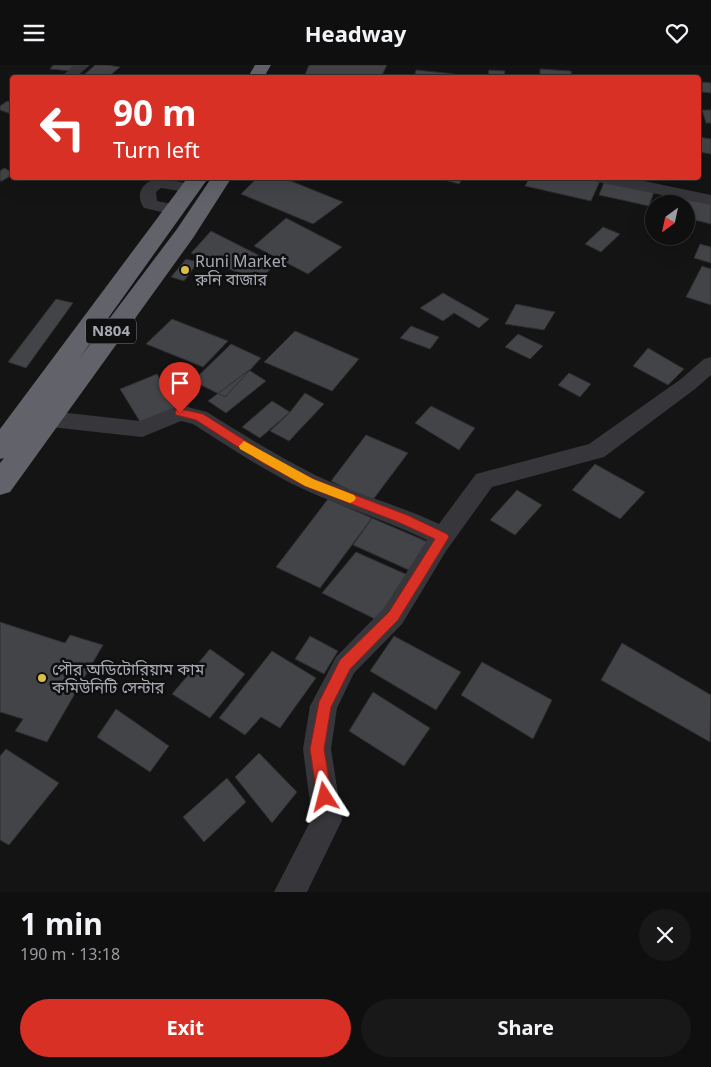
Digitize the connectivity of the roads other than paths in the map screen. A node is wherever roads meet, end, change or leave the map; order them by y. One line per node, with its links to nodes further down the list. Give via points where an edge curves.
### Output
1 (83, 65): 2 (street)
2 (70, 75)
3 (613, 180): 5 (street)
4 (205, 182): 6 (highway, N804); 6 (street, via 158,183 148,190 150,204); 8 (highway, N804)
5 (711, 200)
6 (176, 210): 7 (highway, N804)
7 (161, 229): 8 (highway); 10 (highway, N804)
8 (185, 233): 10 (highway, N804)
9 (711, 364): 13 (street, via 596,451 484,481)
10 (36, 417): 11 (highway, N804); 12 (highway, N804); 13 (street, via 142,429 180,413 199,417 309,483 403,518)
11 (0, 449)
12 (0, 484)
13 (443, 537): 14 (street, via 393,616 345,665 324,706 317,749 327,820)
14 (290, 892)

